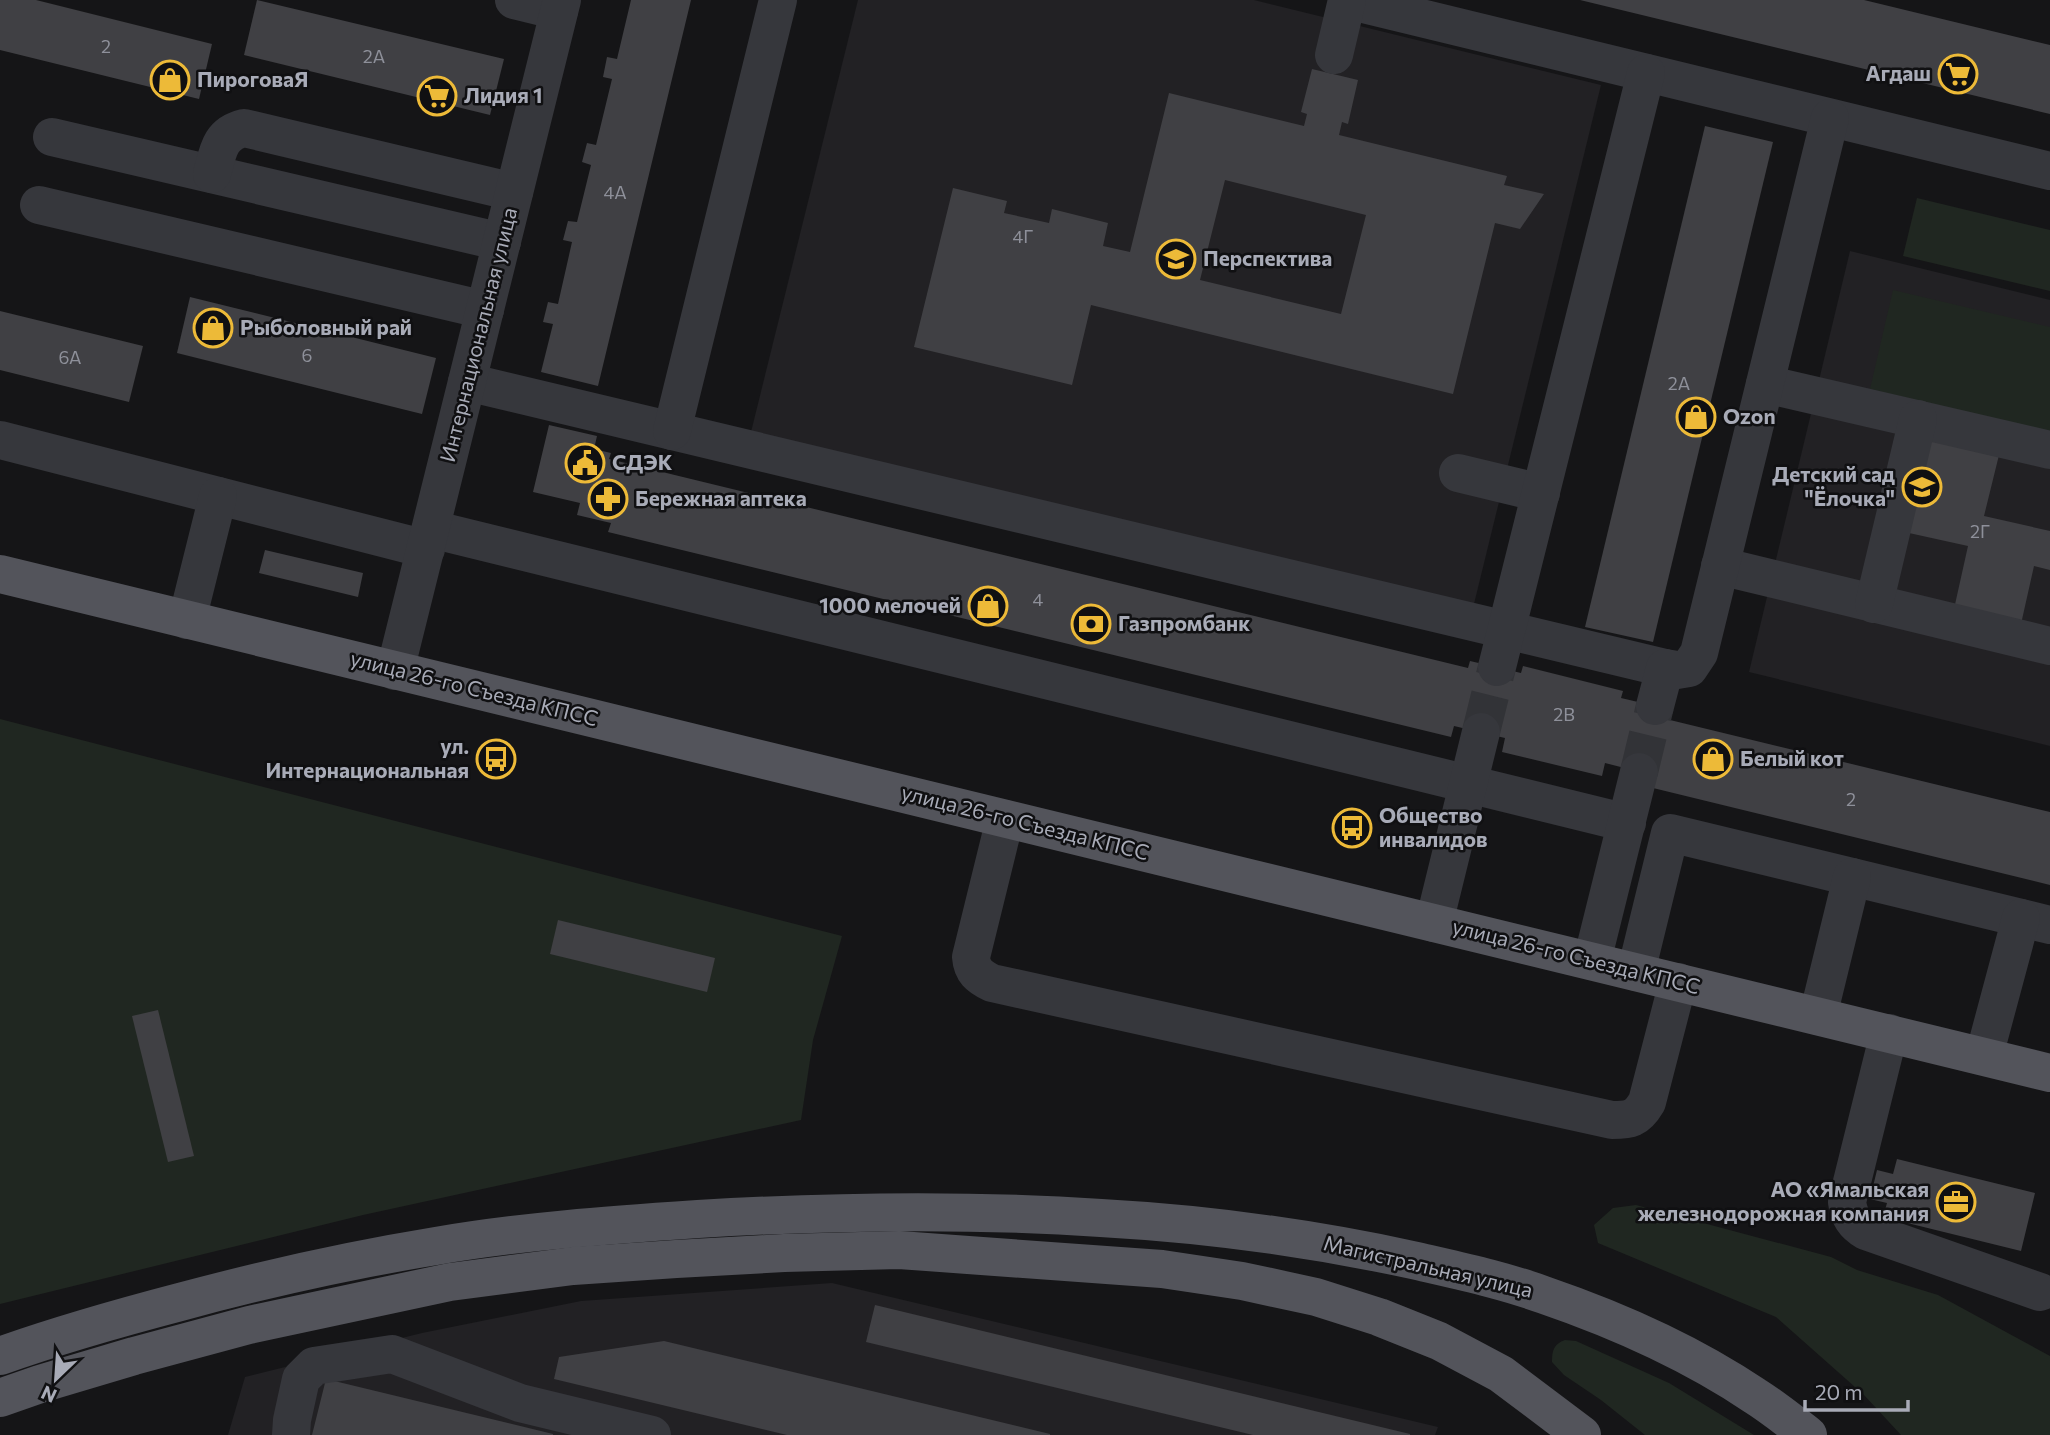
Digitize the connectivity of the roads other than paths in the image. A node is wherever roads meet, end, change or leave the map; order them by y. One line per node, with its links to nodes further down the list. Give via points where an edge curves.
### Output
1 (514, 0): 4 (street)
2 (778, 0): 18 (street)
3 (1347, 0): 5 (street); 6 (street)
4 (561, 5): 11 (street, Интернациональная улица)
5 (1334, 55)
6 (1646, 73): 7 (street); 22 (street)
7 (1830, 118): 9 (street); 16 (street)
8 (52, 137): 10 (street)
9 (2050, 171)
10 (212, 174): 11 (street, via 222,141 233,130 244,128); 13 (street)
11 (514, 192): 13 (street, Интернациональная улица)
12 (39, 205): 14 (street)
13 (502, 242): 14 (street, Интернациональная улица)
14 (485, 310): 15 (street, Интернациональная улица)
15 (467, 382): 18 (street); 24 (street, Интернациональная улица)
16 (1765, 384): 17 (street); 25 (street)
17 (1917, 419): 20 (street); 27 (street)
18 (672, 431): 29 (street)
19 (0, 440): 23 (street)
20 (2050, 450)
21 (1458, 473): 22 (street)
22 (1541, 493): 29 (street)
23 (218, 496): 24 (street); 28 (street)
24 (428, 538): 33 (street, Интернациональная улица); 37 (street)
25 (1720, 566): 27 (street); 32 (street, via 1695,661 1689,668)
26 (0, 574): 28 (main road, улица 26-го Съезда КПСС)
27 (1874, 604): 30 (street)
28 (187, 620): 33 (main road, улица 26-го Съезда КПСС)
29 (1507, 630): 31 (street); 32 (street)
30 (2050, 646)
31 (1497, 667)
32 (1665, 668): 34 (street)
33 (395, 671): 38 (main road, улица 26-го Съезда КПСС)
34 (1656, 706)
35 (1481, 732): 37 (street)
36 (1639, 772): 39 (street)
37 (1468, 784): 39 (street); 42 (street)
38 (1005, 819): 42 (main road, улица 26-го Съезда КПСС); 45 (street, via 971,957 972,967 992,983 1628,1120 1641,1113 1647,1102)
39 (1627, 822): 43 (street)
40 (1852, 877): 41 (street); 44 (street, via 1671,833); 46 (street)
41 (2036, 921): 48 (street)
42 (1434, 923): 43 (main road, улица 26-го Съезда КПСС)
43 (1592, 961): 44 (main road, улица 26-го Съезда КПСС)
44 (1636, 972): 45 (main road, улица 26-го Съезда КПСС)
45 (1678, 982): 46 (main road, улица 26-го Съезда КПСС)
46 (1818, 1016): 47 (main road, улица 26-го Съезда КПСС)
47 (1889, 1033): 48 (main road, улица 26-го Съезда КПСС); 50 (street, via 1847,1202 1855,1225)
48 (1984, 1056): 49 (main road, улица 26-го Съезда КПСС)
49 (2050, 1073)
50 (2040, 1292)
51 (0, 1356): 56 (main road, Магистральная улица, via 239,1286 440,1245 571,1228 768,1215 1012,1212 1267,1233 1467,1272 1609,1319 1703,1364)
52 (0, 1398): 55 (main road, via 249,1325 478,1279 573,1266 899,1250 1161,1269 1316,1297 1439,1340 1501,1374)
53 (291, 1435): 54 (street, via 301,1379 314,1366 392,1354 520,1403)
54 (652, 1435)
55 (1582, 1435)
56 (1808, 1435)

